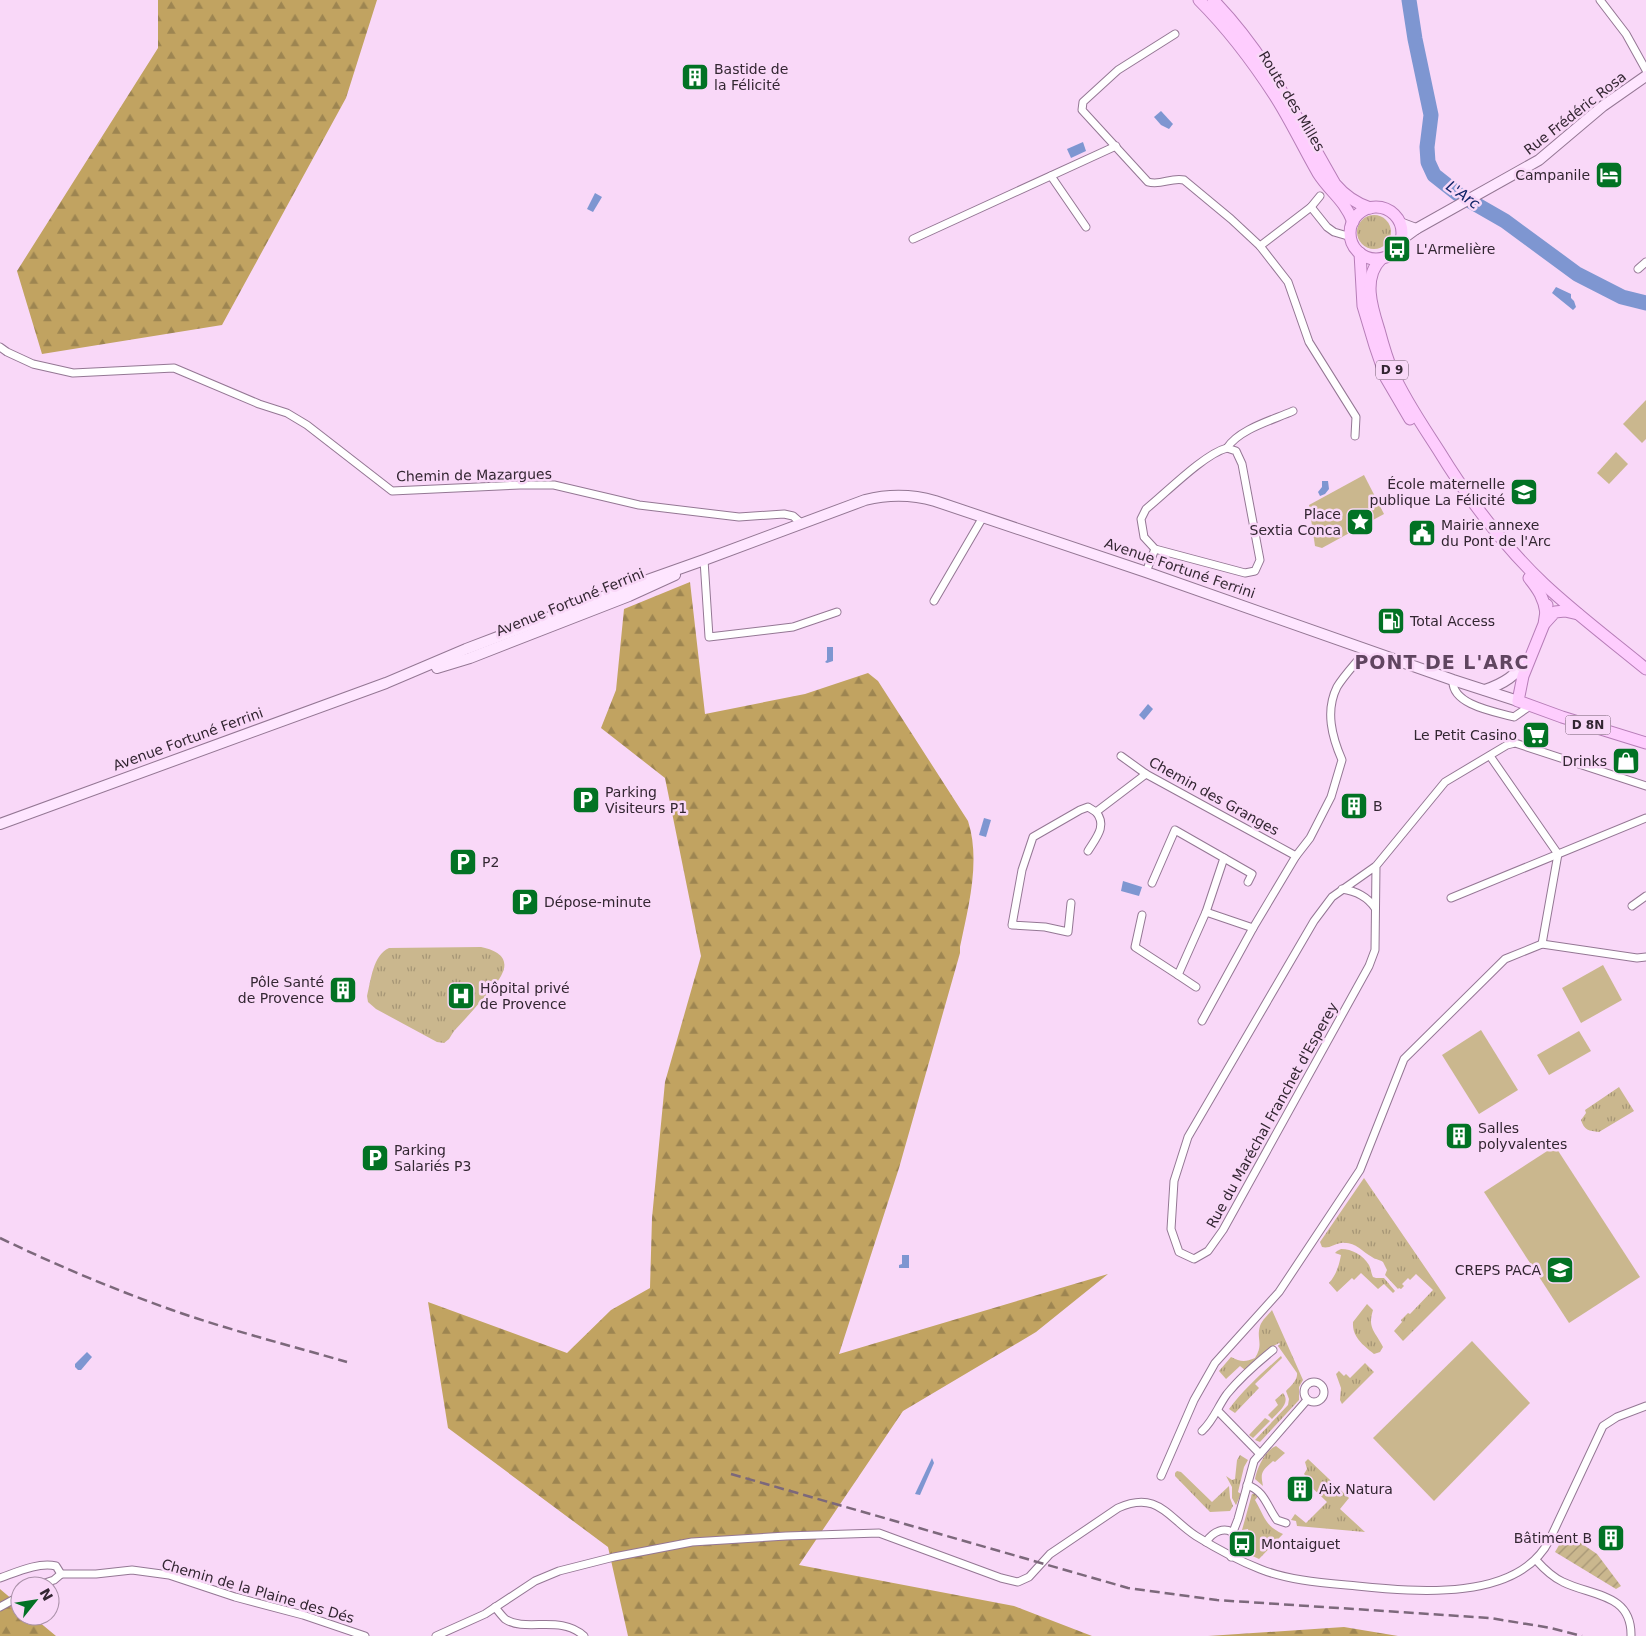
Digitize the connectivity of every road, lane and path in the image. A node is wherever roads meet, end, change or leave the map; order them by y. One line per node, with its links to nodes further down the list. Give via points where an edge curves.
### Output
1 (1199, 0): 15 (main road, Route des Milles, via 1260,73 1320,175 1346,207)
2 (1213, 0): 11 (main road, Route des Milles, via 1264,63 1335,184 1344,195)
3 (1600, 0): 5 (street, via 1626,34)
4 (1175, 34): 7 (street, via 1118,70 1083,102 1082,110)
5 (1646, 70)
6 (1646, 76): 14 (main road, Rue Frédéric Rosa, via 1539,160)
7 (1116, 146): 8 (street); 18 (street, via 1148,182 1184,180)
8 (1051, 176): 13 (street); 16 (street)
9 (1320, 196): 10 (street)
10 (1311, 207): 15 (street, via 1334,232); 18 (street)
11 (1370, 208): 12 (main road, via 1388,210); 15 (main road, via 1360,213)
12 (1400, 223): 14 (main road); 17 (main road)
13 (1086, 227)
14 (1419, 228): 17 (main road, Rue Frédéric Rosa)
15 (1349, 231): 19 (main road)
16 (913, 239)
17 (1401, 240): 20 (main road, via 1397,249)
18 (1260, 246): 26 (street, via 1288,282 1309,342 1356,417)
19 (1360, 254): 20 (main road); 25 (main road, D 9, via 1364,306 1375,346 1386,378)
20 (1381, 259): 25 (main road, D 9, via 1374,266 1371,278 1371,304 1394,374)
21 (1646, 262): 22 (street)
22 (1638, 269)
23 (0, 346): 29 (street, Chemin de Mazargues, via 33,364 73,373 174,368 287,413 392,491 554,485 639,505 739,517 784,514)
24 (1293, 411): 27 (street, via 1240,434)
25 (1418, 426): 33 (main road, D 9, via 1462,498 1495,541)
26 (1355, 436)
27 (1227, 448): 30 (street, via 1219,450 1146,509 1141,519 1144,537); 30 (street, via 1236,451 1242,464 1260,560 1255,571 1245,573)
28 (983, 517): 29 (main road, Avenue Fortuné Ferrini / D 8N, via 921,497 896,495 865,500); 32 (main road, Avenue Fortuné Ferrini / D 8N); 34 (street)
29 (801, 523): 31 (main road, Avenue Fortuné Ferrini / D 8N)
30 (1155, 549): 32 (street)
31 (704, 560): 35 (street, via 709,637 793,627); 52 (main road, Avenue Fortuné Ferrini / D 8N, via 637,593 470,658 386,683)
32 (1146, 572): 38 (main road, Avenue Fortuné Ferrini / D 8N)
33 (1540, 585): 36 (main road, D 9); 37 (main road, via 1548,601)
34 (934, 601)
35 (837, 612)
36 (1580, 615): 37 (main road, via 1565,611); 40 (main road, D 9)
37 (1545, 618): 39 (main road)
38 (1366, 649): 41 (main road, Avenue Fortuné Ferrini / D 8N); 55 (street, via 1338,687 1330,709 1334,742 1342,760 1331,797 1310,838)
39 (1531, 655): 42 (main road, via 1513,676); 43 (main road)
40 (1646, 669)
41 (1453, 680): 42 (main road, Avenue Fortuné Ferrini / D 8N); 44 (street, via 1459,698 1473,705 1514,717)
42 (1485, 690): 43 (main road, Avenue Fortuné Ferrini / D 8N)
43 (1518, 701): 44 (main road, Avenue Fortuné Ferrini / D 8N)
44 (1530, 706): 45 (main road, Avenue Fortuné Ferrini / D 8N)
45 (1646, 743)
46 (1120, 756): 48 (street, Chemin des Granges)
47 (1490, 756): 49 (street, via 1516,743); 54 (street); 57 (street, via 1445,782)
48 (1146, 774): 50 (street); 55 (street, Chemin des Granges)
49 (1646, 786)
50 (1096, 812): 53 (street, via 1102,825); 63 (street, via 1088,807 1080,810 1033,837 1022,870 1012,924 1068,932)
51 (1646, 818): 54 (street)
52 (0, 824)
53 (1088, 851)
54 (1558, 854): 62 (street); 69 (street)
55 (1296, 856): 68 (street)
56 (1224, 858): 58 (street, via 1252,874); 59 (street, via 1175,830); 66 (street)
57 (1376, 866): 60 (street, Rue du Maréchal Franchet d'Esperey); 65 (street, Rue du Maréchal Franchet d'Esperey)
58 (1248, 882)
59 (1152, 883)
60 (1342, 889): 65 (street, via 1353,890 1370,900); 65 (street, Rue du Maréchal Franchet d'Esperey, via 1332,896 1314,921 1188,1137 1174,1181 1171,1229 1179,1252 1194,1259 1208,1251 1223,1230 1369,966 1374,950)
61 (1646, 896): 64 (street)
62 (1451, 898)
63 (1071, 903)
64 (1632, 906)
65 (1376, 909)
66 (1206, 912): 68 (street); 71 (street)
67 (1142, 915): 71 (street, via 1135,947)
68 (1253, 928): 73 (street)
69 (1542, 944): 70 (street); 80 (street, via 1505,959 1404,1059 1360,1170 1279,1292 1215,1363 1194,1400)
70 (1646, 957)
71 (1178, 975): 72 (street)
72 (1196, 987)
73 (1202, 1021)
74 (1273, 1350): 77 (street, via 1226,1395)
75 (1307, 1400): 79 (street)
76 (1646, 1406): 86 (street, via 1603,1426 1546,1546)
77 (1218, 1411): 78 (street); 79 (street)
78 (1202, 1431)
79 (1260, 1454): 81 (street, via 1254,1462)
80 (1161, 1476)
81 (1248, 1485): 82 (street, via 1263,1495 1277,1520); 83 (street)
82 (1286, 1523)
83 (1233, 1532): 84 (street, via 1220,1530); 85 (street, via 1237,1545)
84 (1206, 1542): 85 (street); 90 (street, via 1158,1506 1129,1502 1050,1554 1029,1576 1018,1582 879,1534 786,1536 692,1542 577,1566 535,1581)
85 (1231, 1557): 86 (street, via 1270,1573 1315,1582 1435,1591 1497,1581 1520,1572)
86 (1536, 1560): 94 (street, via 1564,1583 1615,1601 1626,1613)
87 (61, 1574): 88 (street); 89 (street, Chemin de la Plaine des Dés, via 56,1566 46,1565); 91 (street, Chemin de la Plaine des Dés, via 132,1570 169,1575)
88 (59, 1576)
89 (0, 1578)
90 (495, 1607): 92 (street); 93 (street, via 514,1623 562,1624)
91 (365, 1636)
92 (436, 1636)
93 (584, 1636)
94 (1630, 1636)

